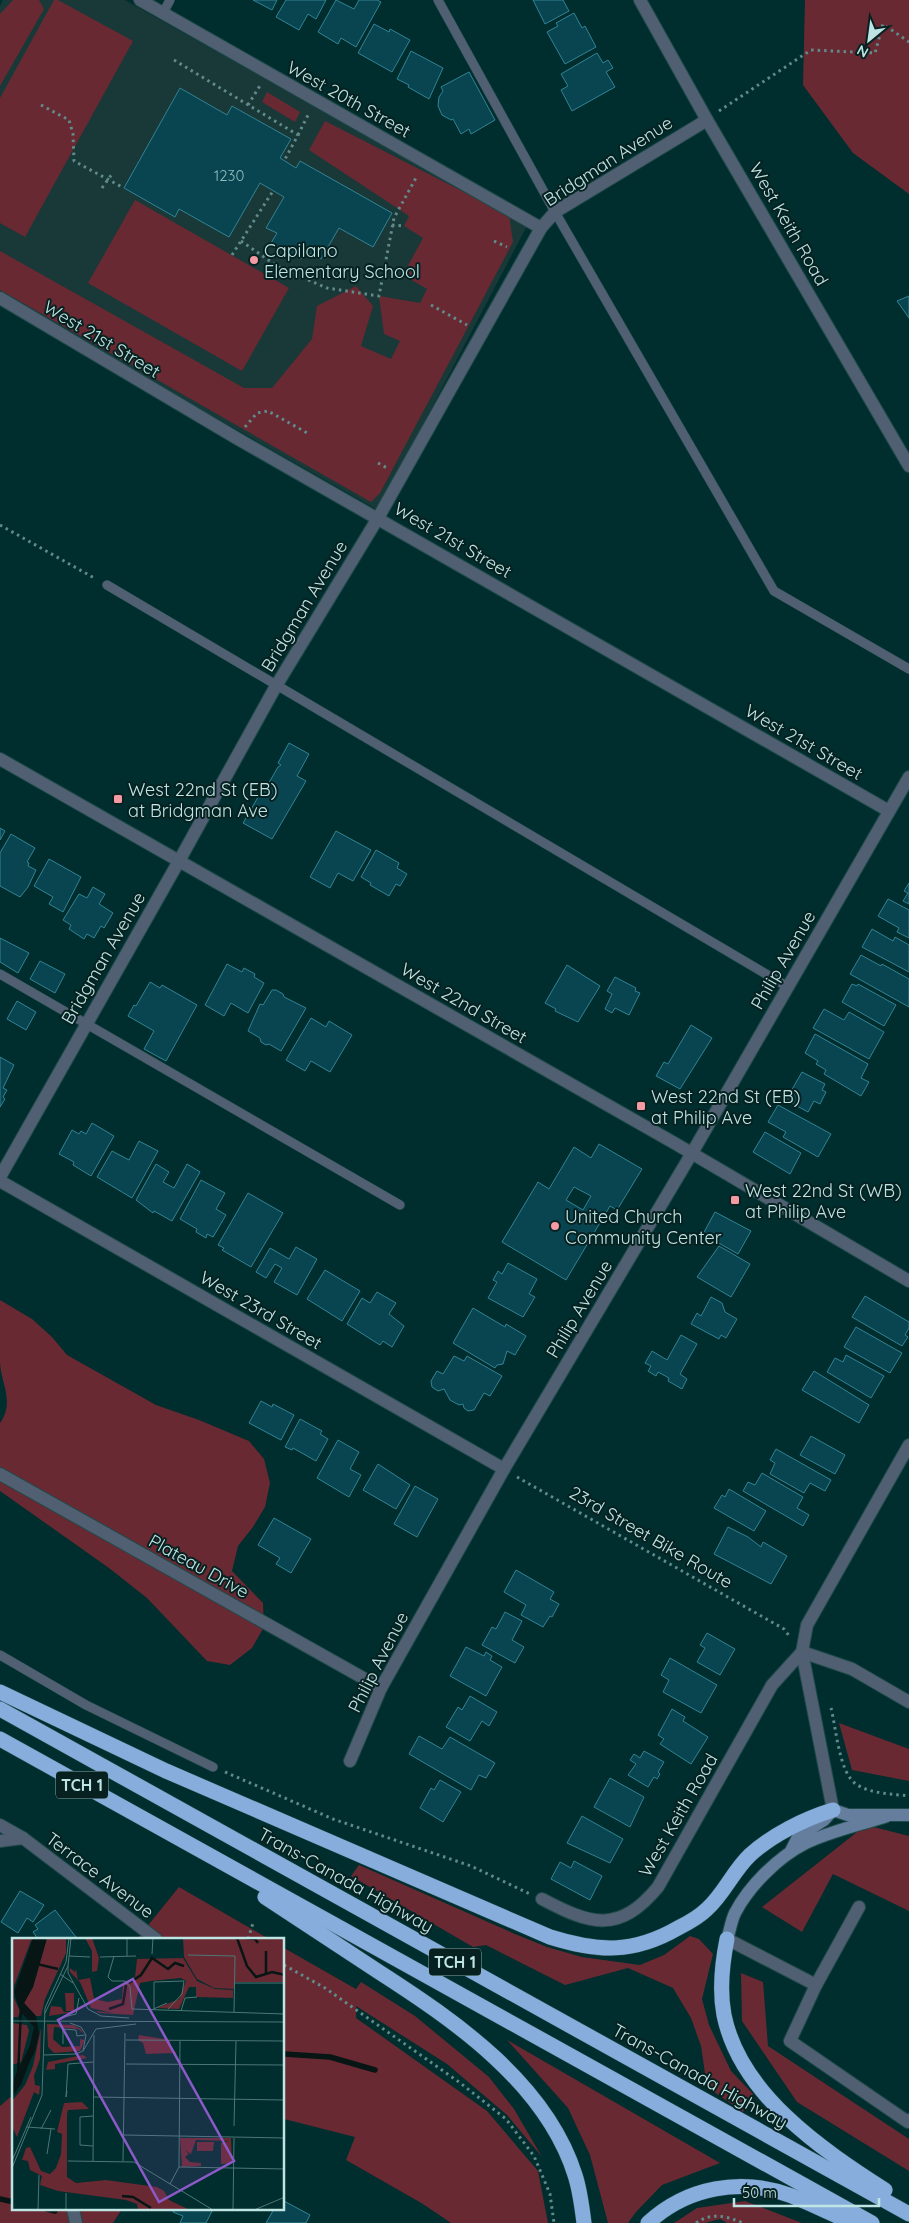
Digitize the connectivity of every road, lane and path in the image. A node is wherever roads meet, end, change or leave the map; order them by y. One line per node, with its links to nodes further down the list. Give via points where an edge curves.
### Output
1 (140, 0): 5 (street, West 20th Street)
2 (170, 0): 5 (lane)
3 (438, 0): 21 (lane)
4 (640, 0): 12 (street, West Keith Road)
5 (163, 13): 24 (street, West 20th Street)
6 (909, 42): 12 (path, via 883,24 875,53 811,50)
7 (174, 60): 10 (path)
8 (261, 84): 10 (path)
9 (40, 105): 17 (path, via 70,120 74,161)
10 (248, 106): 13 (path)
11 (308, 113): 13 (path)
12 (707, 120): 21 (street, Bridgman Avenue); 34 (street, West Keith Road)
13 (298, 135): 14 (path)
14 (284, 161)
15 (112, 174): 17 (path)
16 (417, 176): 22 (path)
17 (107, 179): 18 (path); 19 (path)
18 (122, 187)
19 (102, 188)
20 (273, 190): 26 (path)
21 (555, 212): 24 (street, Bridgman Avenue); 38 (lane, via 774,591)
22 (392, 225): 23 (path); 26 (path, via 379,296 327,288 280,268)
23 (404, 226)
24 (542, 228): 35 (street, Bridgman Avenue)
25 (494, 240): 27 (path)
26 (241, 241): 28 (path)
27 (507, 248)
28 (232, 255)
29 (0, 298): 35 (street, West 21st Street)
30 (431, 305): 31 (path)
31 (466, 325)
32 (246, 425): 33 (path, via 257,413 268,411)
33 (309, 434)
34 (909, 466)
35 (378, 518): 39 (street, Bridgman Avenue); 42 (street, West 21st Street)
36 (0, 525): 37 (path)
37 (107, 585): 39 (lane)
38 (909, 669)
39 (276, 686): 43 (street, Bridgman Avenue); 45 (lane)
40 (0, 759): 43 (street, West 22nd Street)
41 (909, 777): 42 (street, Philip Avenue)
42 (889, 811): 45 (street, Philip Avenue)
43 (179, 861): 46 (street, Bridgman Avenue); 47 (street, West 22nd Street)
44 (0, 974): 46 (lane)
45 (788, 987): 47 (street, Philip Avenue)
46 (85, 1023): 48 (street, Bridgman Avenue); 50 (lane)
47 (692, 1153): 51 (street, West 22nd Street); 53 (street, Philip Avenue)
48 (0, 1177)
49 (0, 1181): 53 (street, West 23rd Street)
50 (400, 1205)
51 (909, 1281)
52 (909, 1445): 56 (street, via 807,1625)
53 (504, 1469): 55 (path, 23rd Street Bike Route); 58 (street, Philip Avenue)
54 (0, 1474): 58 (street, Plateau Drive)
55 (784, 1629)
56 (802, 1652): 61 (street, via 852,1669); 67 (street); 75 (street, West Keith Road, via 772,1684 658,1887 646,1902 622,1917 596,1920 579,1918)
57 (0, 1655): 65 (lane, via 86,1705)
58 (381, 1688): 64 (street, Philip Avenue)
59 (0, 1692): 67 (highway, via 166,1771 550,1937 600,1949 644,1943 687,1923 707,1910 749,1856 795,1826)
60 (829, 1700): 66 (path, via 842,1762 855,1784)
61 (909, 1702)
62 (0, 1709): 86 (highway, Trans-Canada Highway / TCH 1)
63 (0, 1739): 71 (highway, TCH 1)
64 (350, 1761)
65 (213, 1767): 75 (path, via 333,1819 471,1866)
66 (909, 1796)
67 (833, 1810): 69 (main road, via 848,1815); 74 (main road, via 798,1837)
68 (909, 1815): 69 (main road)
69 (887, 1816): 74 (main road, via 814,1840)
70 (0, 1826): 72 (street, Terrace Avenue)
71 (163, 1830): 89 (highway, via 420,1999 459,2026 491,2054 528,2094 563,2147 575,2174); 94 (highway, TCH 1)
72 (23, 1838): 73 (street); 78 (street, Terrace Avenue)
73 (0, 1841)
74 (790, 1853): 80 (main road, via 745,1896 734,1915)
75 (542, 1899)
76 (859, 1907): 82 (street)
77 (253, 1923): 79 (path)
78 (155, 1938)
79 (248, 1938)
80 (727, 1939): 82 (street); 84 (highway, via 721,1980 724,2015 743,2063 757,2084 801,2131)
81 (285, 1966): 88 (path, via 325,1988 460,2082 506,2119 534,2156 550,2194)
82 (816, 1986): 83 (street, via 790,2041)
83 (909, 2122)
84 (909, 2206)
85 (73, 2210): 87 (street)
86 (909, 2214)
87 (76, 2223)
88 (554, 2223)
89 (584, 2223)
90 (648, 2223): 93 (highway, via 683,2198 733,2186 790,2196)
91 (696, 2223): 92 (path, via 714,2215)
92 (743, 2223)
93 (852, 2223)
94 (872, 2223)

